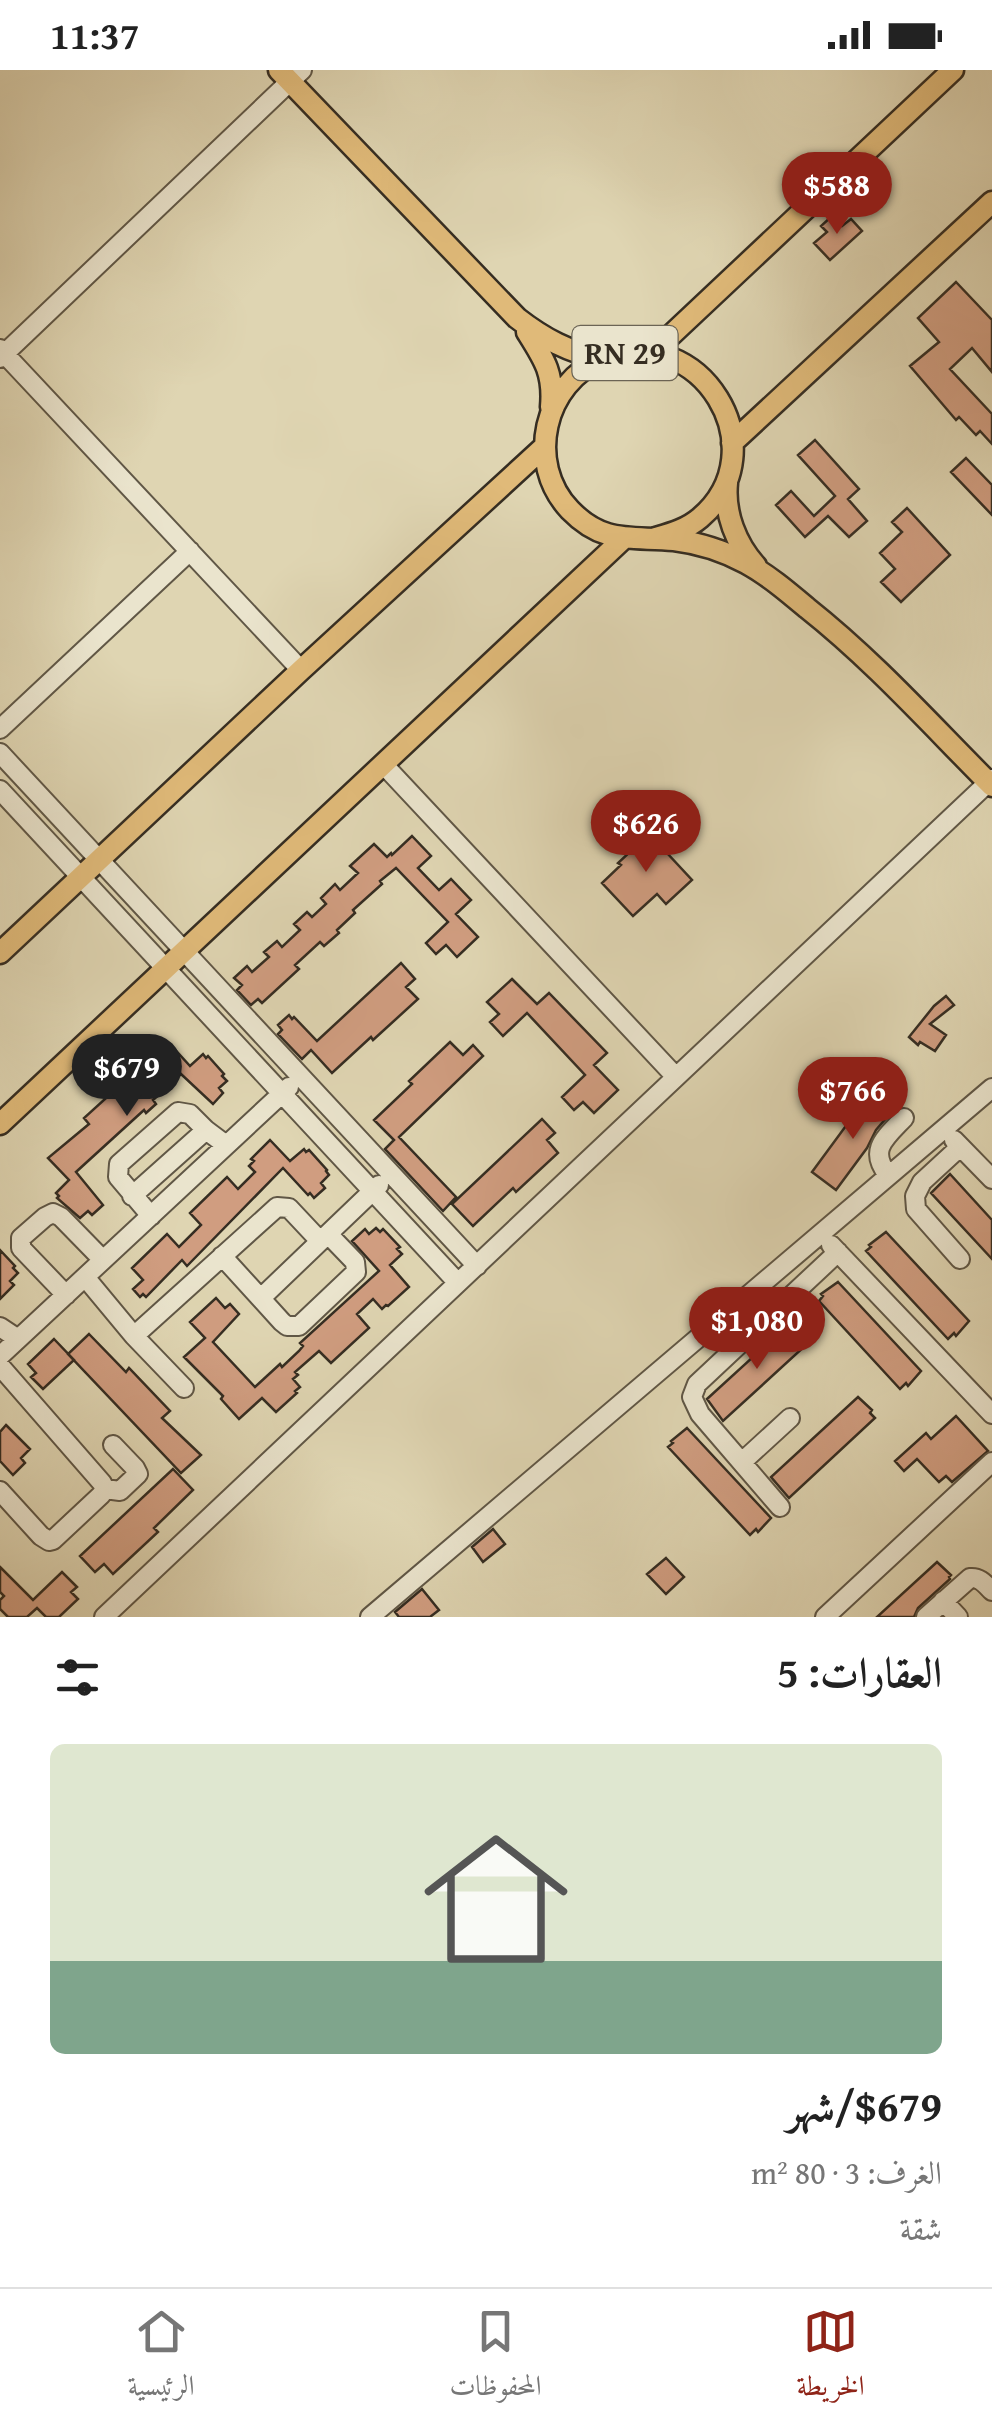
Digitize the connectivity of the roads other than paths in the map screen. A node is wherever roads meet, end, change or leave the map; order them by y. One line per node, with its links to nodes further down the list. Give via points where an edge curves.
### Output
1 (953, 70): 5 (main road)
2 (290, 74): 4 (main road, RN 29); 6 (street)
3 (992, 202): 9 (main road)
4 (517, 318): 7 (main road, RN 29, via 556,345); 8 (main road, RN 29, via 550,372)
5 (652, 353): 7 (main road, RN 29); 9 (main road, RN 29, via 692,369 708,384 721,401)
6 (1, 354): 14 (street)
7 (602, 359): 8 (main road, RN 29, via 580,372)
8 (550, 412): 10 (main road, RN 29)
9 (732, 443): 11 (main road, RN 29)
10 (544, 447): 12 (main road, RN 29, via 567,507 592,528); 16 (main road)
11 (728, 474): 13 (main road, RN 29, via 700,518); 15 (main road, RN 29, via 733,529)
12 (623, 539): 13 (main road, RN 29); 19 (main road)
13 (652, 540): 15 (main road, RN 29, via 711,548)
14 (190, 552): 16 (street); 17 (street)
15 (764, 575): 20 (main road, RN 29, via 840,636)
16 (301, 670): 22 (main road)
17 (0, 729)
18 (0, 753): 22 (street)
19 (383, 764): 24 (main road); 28 (street)
20 (991, 783): 28 (street)
21 (0, 790): 23 (street)
22 (99, 859): 23 (main road); 24 (street)
23 (80, 876): 25 (main road); 26 (street)
24 (184, 951): 26 (main road); 27 (street)
25 (0, 952)
26 (166, 968): 30 (street); 32 (main road)
27 (300, 1076): 30 (street); 37 (street)
28 (676, 1078): 49 (street)
29 (992, 1088): 33 (street)
30 (282, 1094): 35 (street); 40 (street)
31 (904, 1118): 38 (street, via 884,1138 877,1158)
32 (0, 1124)
33 (943, 1128): 36 (street); 38 (street)
34 (206, 1130): 35 (street); 41 (street); 41 (street, via 184,1111 172,1115 119,1164 118,1177)
35 (226, 1145): 42 (street)
36 (960, 1146): 39 (street); 47 (street, via 915,1196 916,1209)
37 (391, 1174): 40 (street); 49 (street)
38 (888, 1175): 43 (street)
39 (992, 1179)
40 (372, 1191): 44 (street); 51 (street)
41 (132, 1196): 42 (street)
42 (151, 1216): 48 (street)
43 (820, 1234): 45 (street); 71 (street)
44 (324, 1238): 46 (street, via 283,1206); 53 (street); 53 (street, via 356,1264 356,1272 304,1322 282,1322)
45 (838, 1252): 60 (street); 63 (street, via 698,1384 692,1398 700,1414)
46 (222, 1256): 53 (street); 55 (street)
47 (960, 1259)
48 (103, 1260): 50 (street); 52 (street, via 58,1214 48,1214 25,1234 21,1248)
49 (476, 1266): 51 (street)
50 (85, 1277): 52 (street); 55 (street)
51 (458, 1283): 70 (street)
52 (66, 1295): 56 (street)
53 (261, 1298)
54 (0, 1326): 56 (street)
55 (134, 1336): 59 (street)
56 (18, 1339): 57 (street)
57 (0, 1356)
58 (0, 1366): 65 (street)
59 (184, 1388)
60 (992, 1414)
61 (790, 1418): 63 (street)
62 (113, 1445): 65 (street, via 138,1474 120,1491)
63 (742, 1462): 67 (street)
64 (992, 1462): 72 (street)
65 (105, 1489): 66 (street, via 49,1541)
66 (0, 1492)
67 (780, 1508)
68 (992, 1591): 69 (street, via 970,1578)
69 (943, 1602): 73 (street); 74 (street)
70 (104, 1617)
71 (370, 1617)
72 (825, 1617)
73 (926, 1617)
74 (958, 1617)

